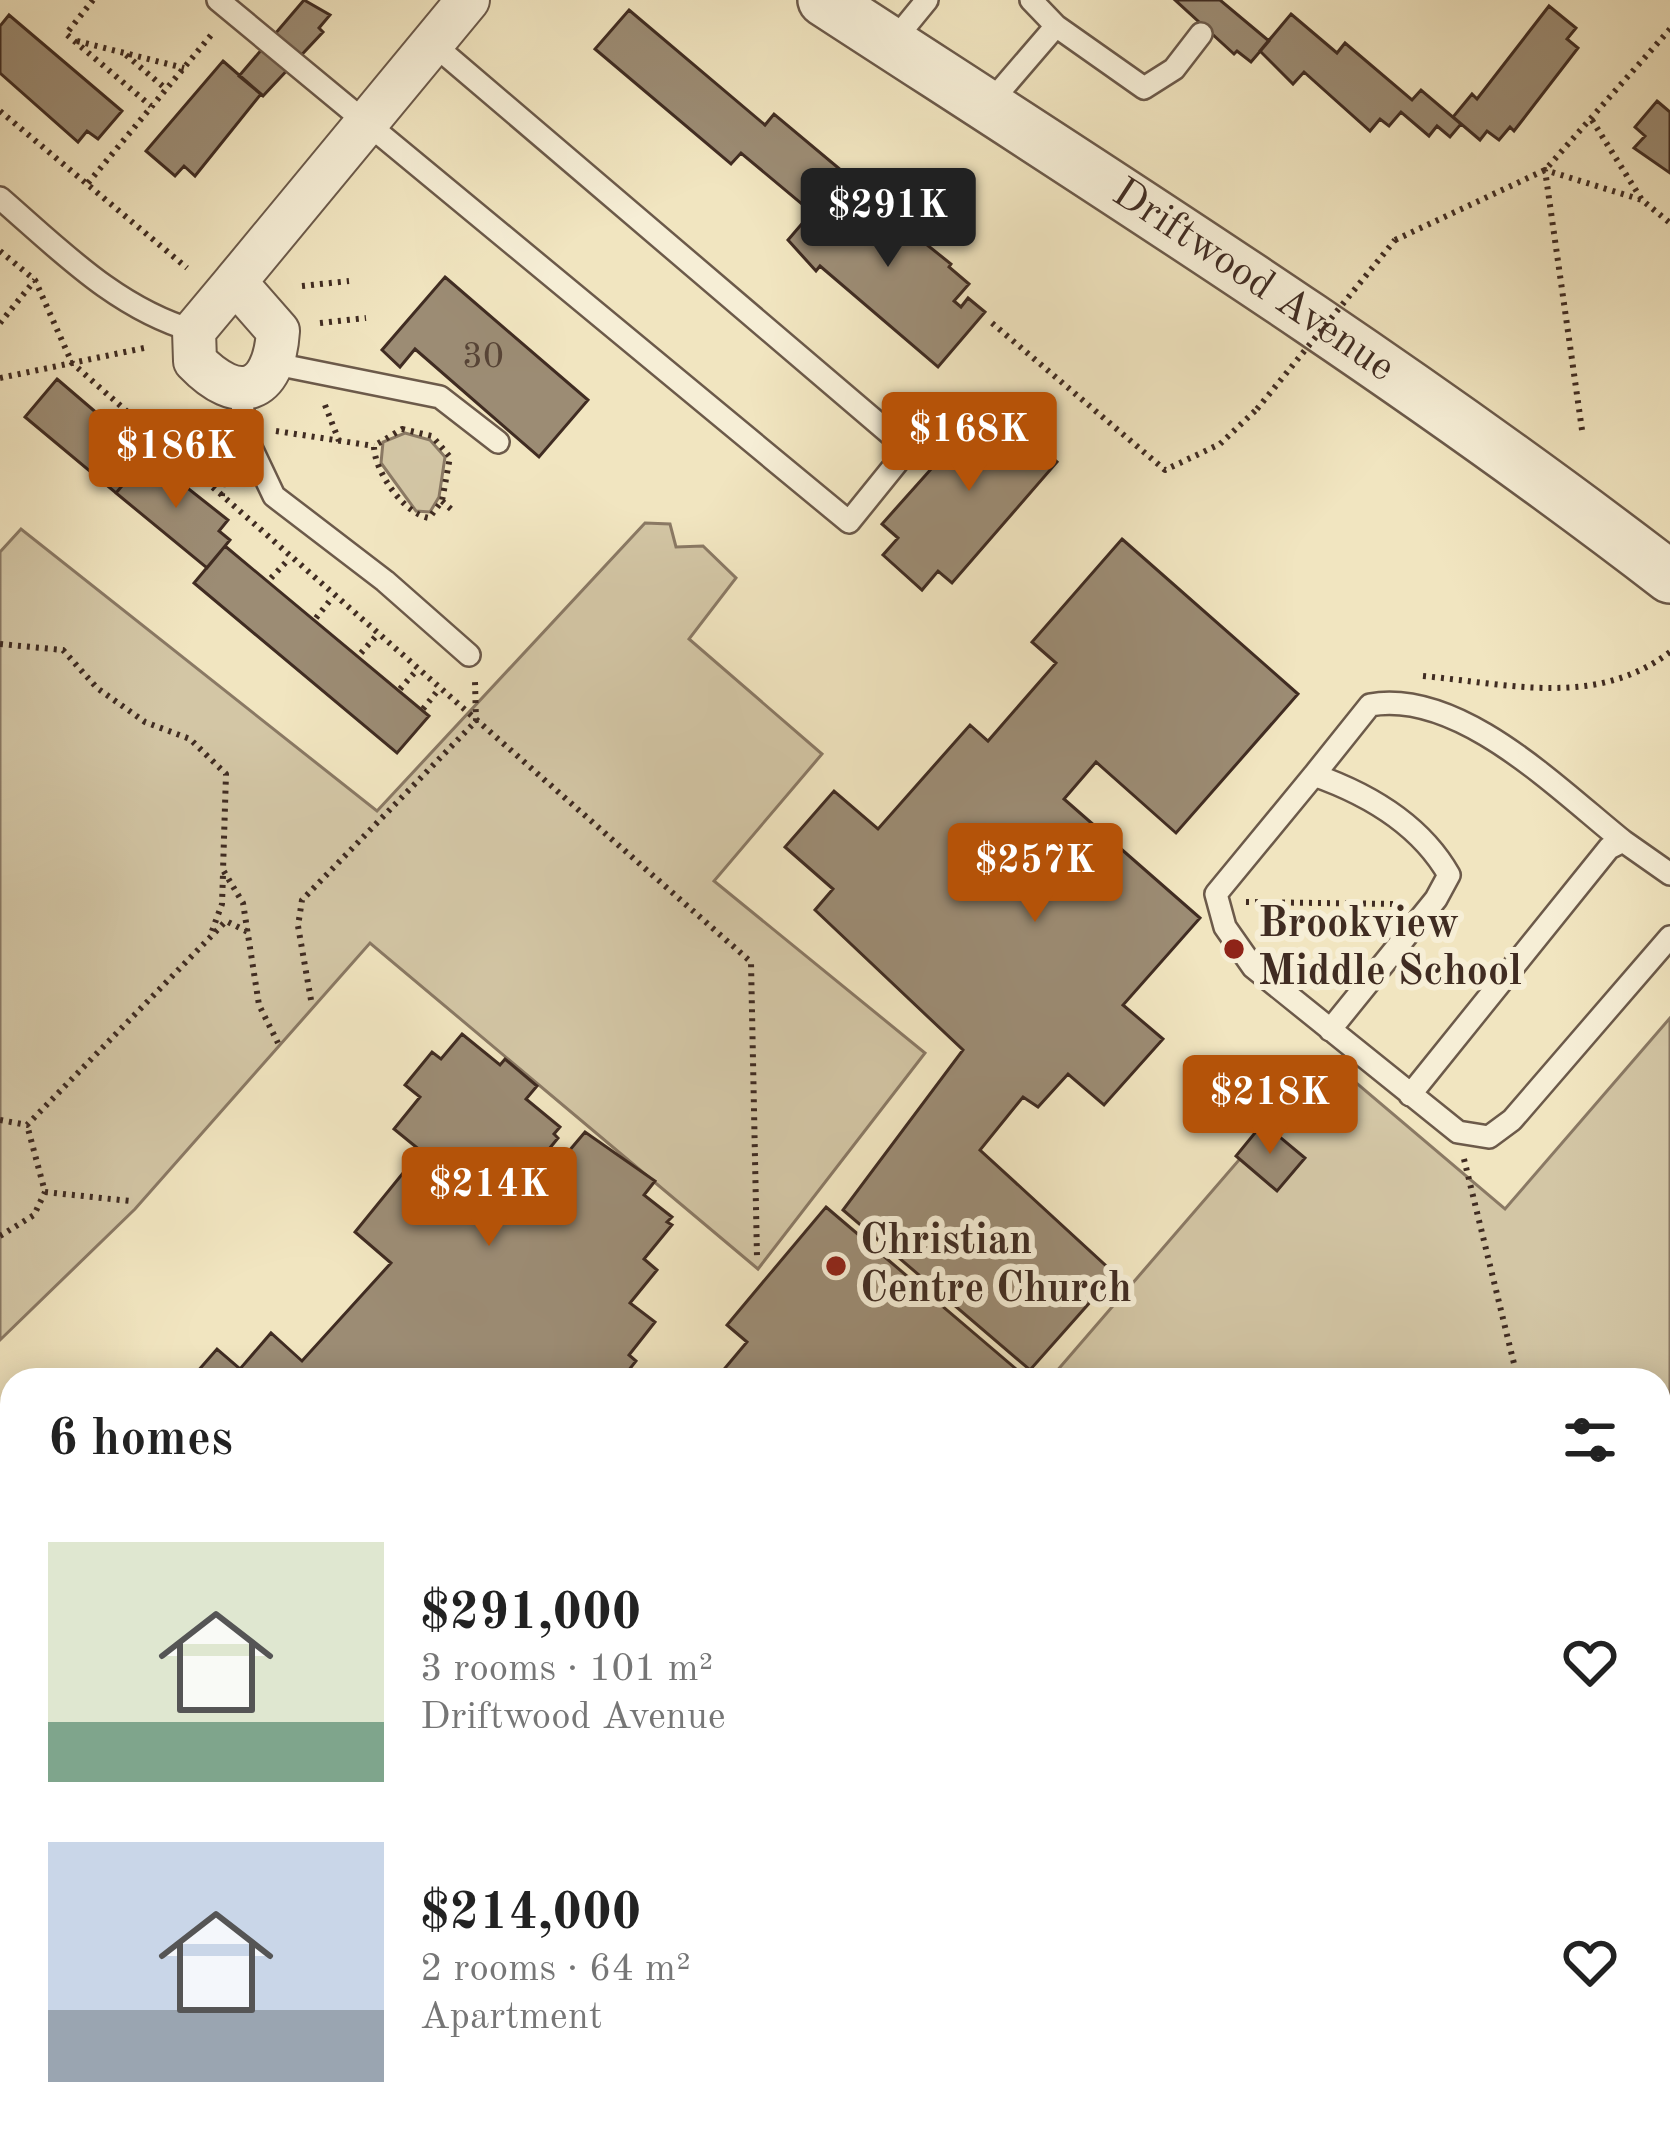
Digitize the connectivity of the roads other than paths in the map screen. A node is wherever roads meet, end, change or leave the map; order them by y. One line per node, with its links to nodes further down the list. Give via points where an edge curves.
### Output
1 (469, 0): 8 (street)
2 (824, 0): 9 (street, Driftwood Avenue)
3 (927, 0): 9 (lane)
4 (1030, 0): 6 (lane)
5 (225, 5): 11 (lane)
6 (1056, 26): 7 (lane, via 1144,88 1174,69); 10 (lane)
7 (1201, 34)
8 (432, 43): 11 (street); 11 (lane, via 908,449 849,522)
9 (891, 44): 10 (street, Driftwood Avenue)
10 (988, 105): 18 (street, Driftwood Avenue, via 1338,336)
11 (366, 125): 13 (street)
12 (0, 198): 14 (lane, via 113,295)
13 (235, 282): 14 (street); 15 (street, via 278,331)
14 (194, 331): 16 (street, via 195,361 218,386)
15 (276, 364): 16 (street); 17 (lane, via 440,397)
16 (240, 390): 19 (lane, via 247,440 274,496)
17 (498, 442)
18 (1670, 577)
19 (470, 655)
20 (1314, 775): 21 (lane, via 1370,705 1401,699 1483,734); 24 (lane, via 1216,894 1225,927 1253,967); 24 (lane, via 1367,794 1437,853 1449,875)
21 (1623, 841): 22 (lane); 25 (lane, via 1594,863)
22 (1670, 874)
23 (1670, 937): 25 (lane, via 1489,1137 1458,1132)
24 (1330, 1030): 25 (lane)
25 (1410, 1095)

